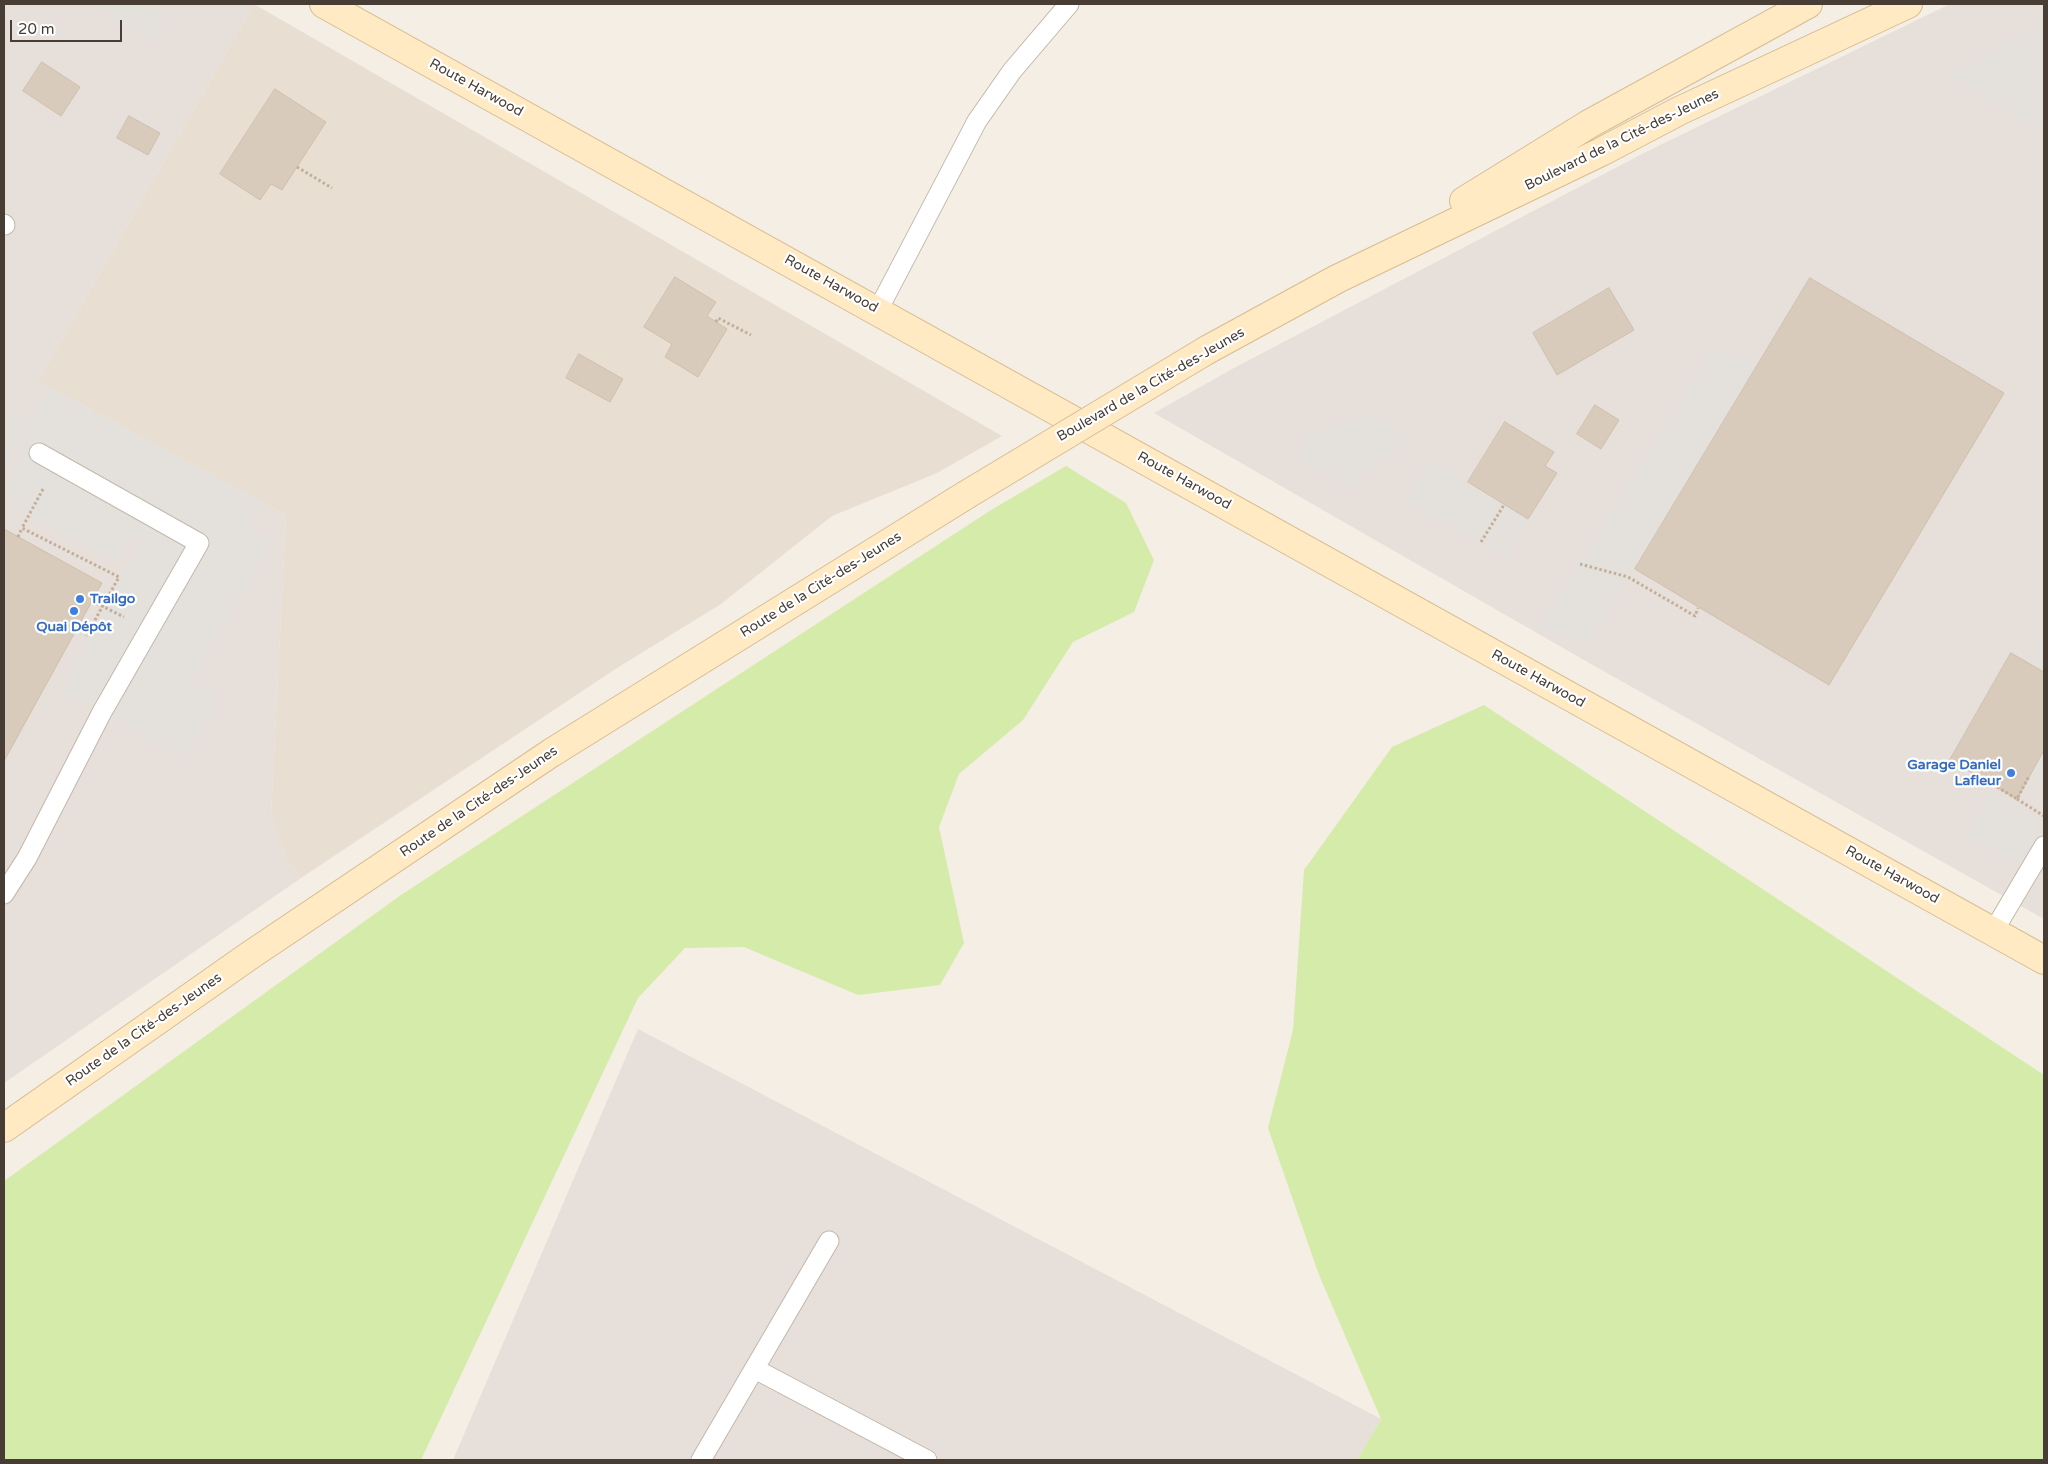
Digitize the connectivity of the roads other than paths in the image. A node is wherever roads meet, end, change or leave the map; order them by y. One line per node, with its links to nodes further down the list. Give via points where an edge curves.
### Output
1 (324, 4): 6 (main road, Route Harwood)
2 (1069, 4): 6 (lane, via 1012,71 977,121)
3 (1808, 4): 5 (main road, Boulevard de la Cité-des-Jeunes, via 1588,124)
4 (1908, 4): 5 (main road, Boulevard de la Cité-des-Jeunes, via 1679,111)
5 (1337, 279): 8 (main road, Boulevard de la Cité-des-Jeunes, bridge, via 1207,350)
6 (878, 310): 11 (main road, Route Harwood)
7 (39, 453): 10 (lane, via 199,544 102,712 27,858)
8 (966, 494): 13 (main road, Route de la Cité-des-Jeunes, via 552,753 258,951)
9 (2044, 846): 11 (lane)
10 (4, 894)
11 (1993, 932): 12 (main road, Route Harwood)
12 (2044, 960)
13 (4, 1128)
14 (829, 1241): 15 (lane)
15 (754, 1369): 16 (lane); 17 (lane)
16 (701, 1460)
17 (927, 1460)

